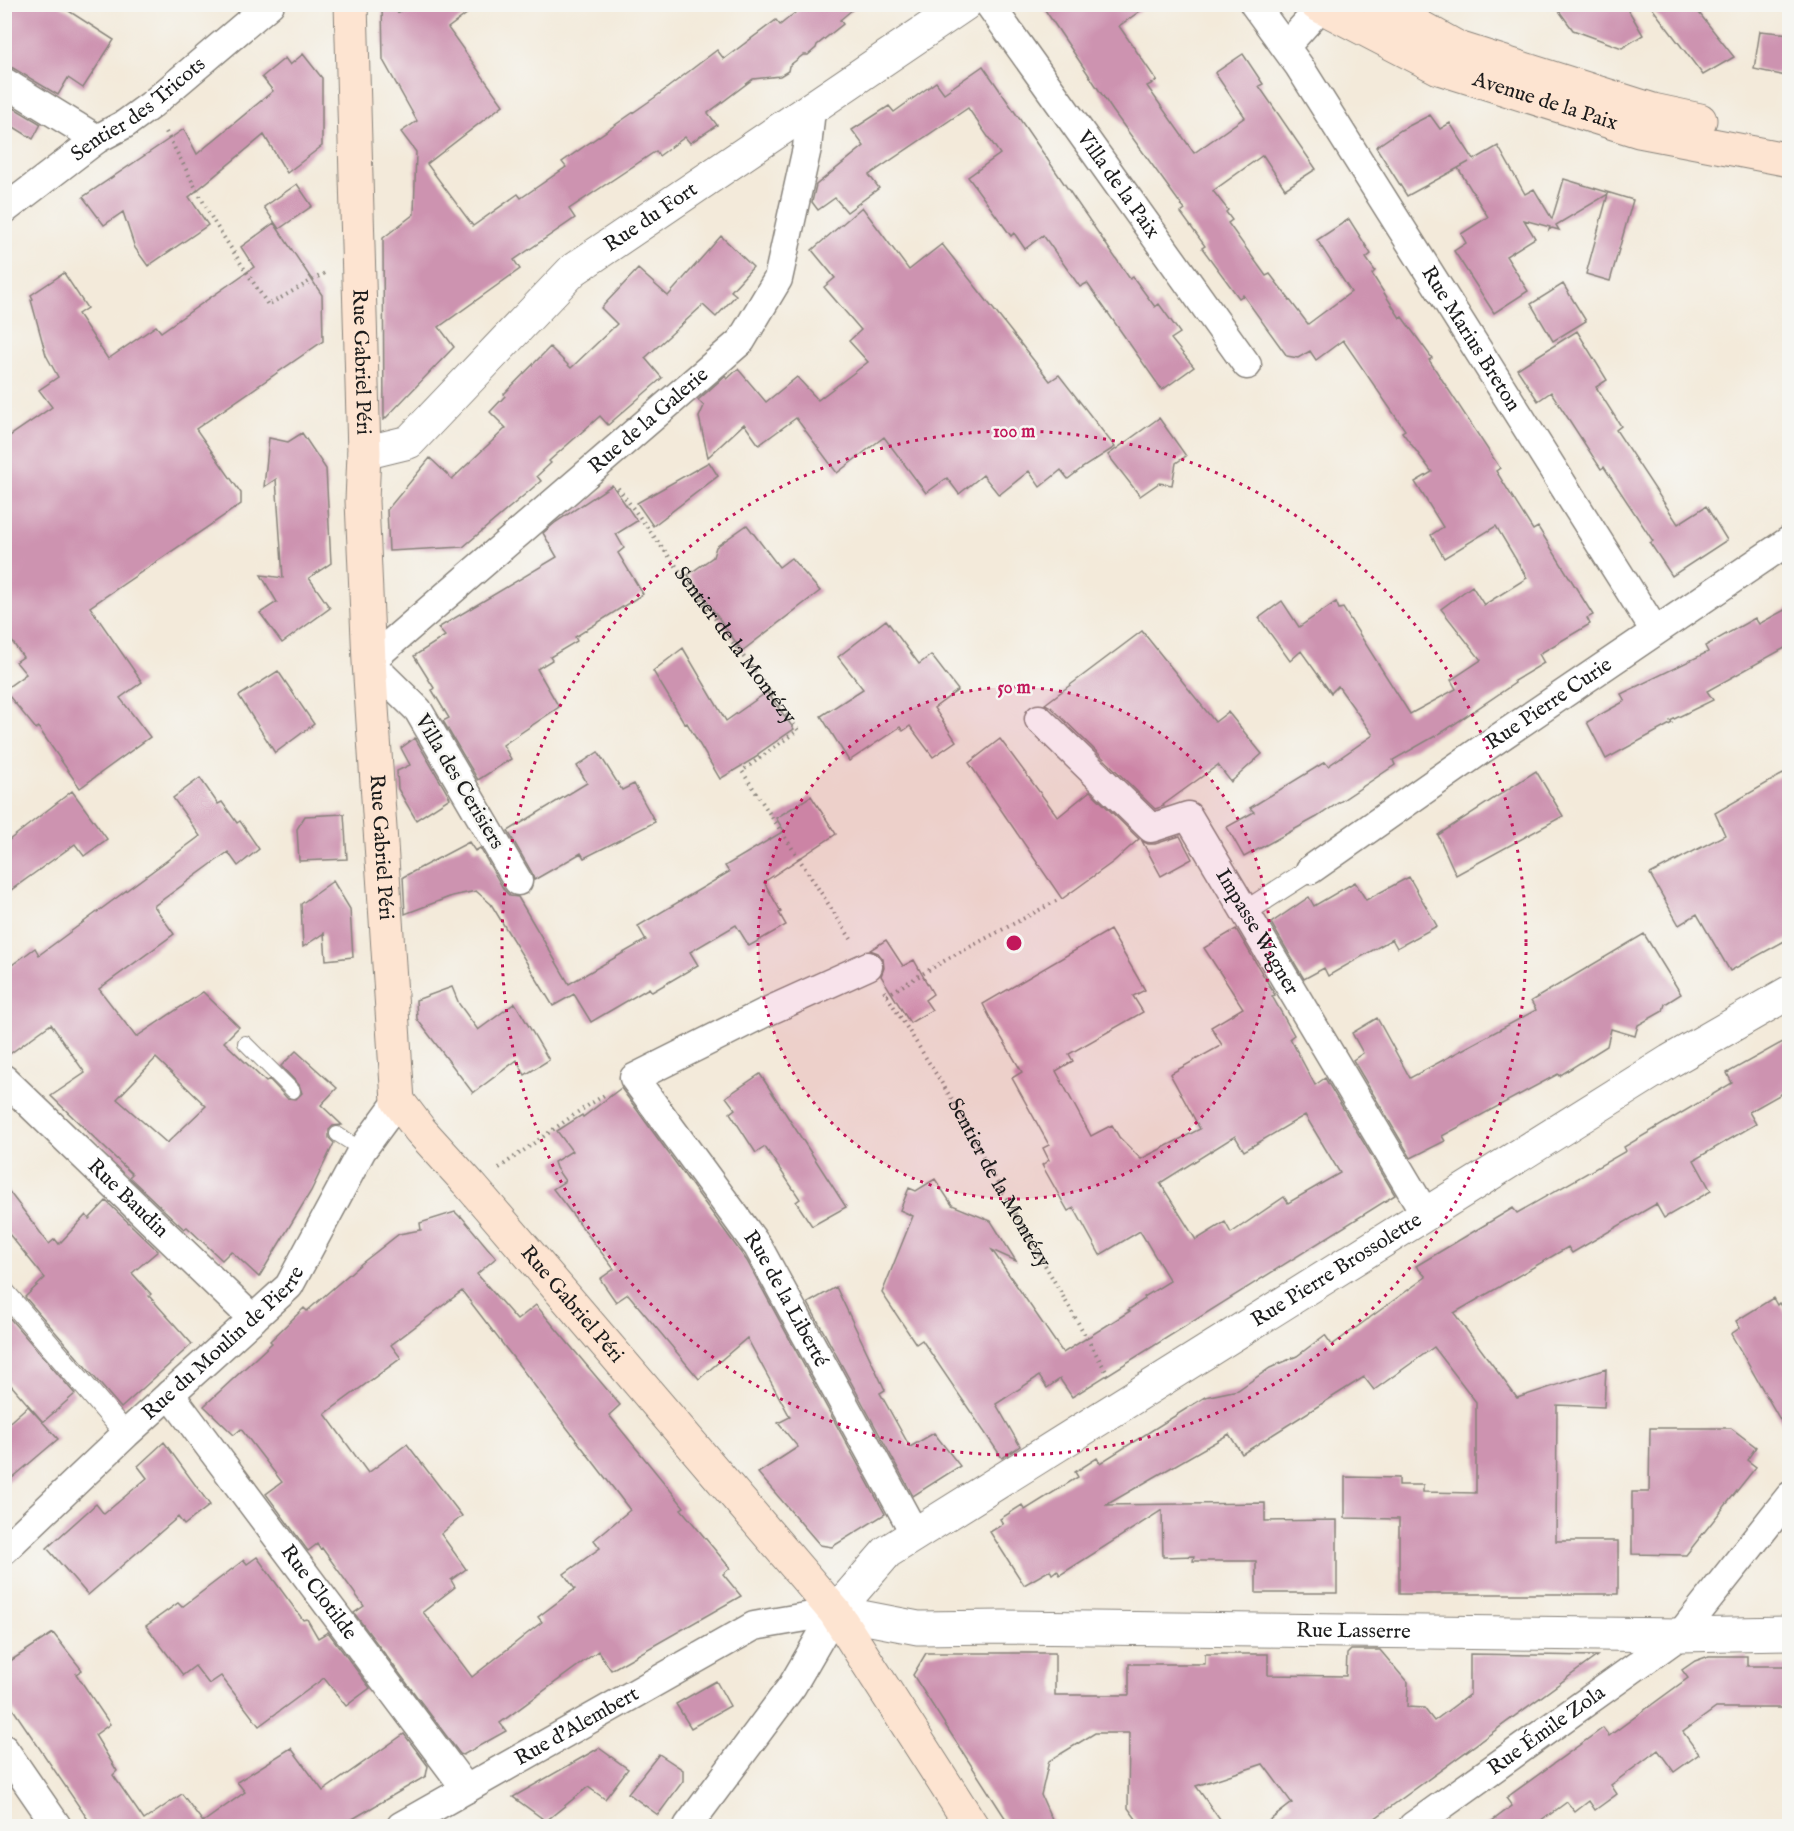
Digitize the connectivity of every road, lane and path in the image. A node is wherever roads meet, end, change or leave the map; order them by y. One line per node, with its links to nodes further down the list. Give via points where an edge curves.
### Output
1 (270, 4): 10 (street, Sentier des Tricots)
2 (351, 4): 16 (main road, Rue Gabriel Péri)
3 (965, 4): 11 (street, Rue du Fort)
4 (989, 4): 17 (street, Villa de la Paix)
5 (1254, 4): 8 (street, Rue Marius Breton)
6 (1379, 4): 12 (main road, Avenue de la Paix, via 1458,48 1653,110)
7 (1318, 6): 8 (street); 14 (main road, Avenue de la Paix, via 1439,68 1639,131)
8 (1286, 46): 21 (street, Rue Marius Breton)
9 (4, 82): 13 (street)
10 (151, 105): 13 (street, Sentier des Tricots); 16 (path, via 214,222 268,305)
11 (811, 109): 18 (street, Rue du Fort, via 573,270 410,442); 19 (street, Rue de la Galerie, via 807,148 778,279 768,297 741,341)
12 (1790, 138)
13 (98, 139): 15 (street, Sentier des Tricots)
14 (1790, 160)
15 (4, 210)
16 (358, 254): 18 (main road, Rue Gabriel Péri)
17 (1247, 365)
18 (364, 453): 22 (main road, Rue Gabriel Péri, via 362,501)
19 (600, 463): 22 (street, Rue de la Galerie); 28 (path, Sentier de la Montézy, via 798,730 742,771)
20 (1790, 540): 21 (street, Rue Pierre Curie)
21 (1655, 631): 24 (street, Rue Pierre Curie)
22 (369, 662): 25 (street, Villa des Cerisiers, via 418,710); 35 (main road, Rue Gabriel Péri)
23 (1039, 718): 27 (street, Impasse Wagner, via 1151,828 1188,816)
24 (1310, 870): 27 (street)
25 (518, 881)
26 (1060, 899): 30 (path)
27 (1245, 912): 39 (street, Impasse Wagner)
28 (868, 966): 30 (path, Sentier de la Montézy); 33 (street)
29 (1790, 992): 39 (street, Rue Pierre Brossolette)
30 (887, 995): 43 (path, Sentier de la Montézy, via 958,1109)
31 (244, 1043): 34 (lane)
32 (4, 1078): 41 (street, Rue Baudin)
33 (634, 1078): 38 (path); 46 (street, Rue de la Liberté, via 758,1247)
34 (293, 1091)
35 (398, 1101): 37 (street, Rue du Moulin de Pierre); 38 (main road, Rue Gabriel Péri)
36 (338, 1134): 37 (lane)
37 (362, 1150): 41 (street, Rue du Moulin de Pierre, via 289,1286)
38 (470, 1185): 48 (main road, Rue Gabriel Péri)
39 (1426, 1215): 43 (street, Rue Pierre Brossolette)
40 (4, 1292): 44 (street)
41 (253, 1319): 42 (street, Rue du Moulin de Pierre)
42 (170, 1394): 44 (street, Rue du Moulin de Pierre); 52 (street, Rue Clotilde)
43 (1125, 1403): 46 (street, Rue Pierre Brossolette)
44 (126, 1434): 47 (street, Rue du Moulin de Pierre)
45 (1790, 1496): 50 (street, Rue Émile Zola)
46 (915, 1534): 48 (street, Rue Pierre Brossolette, via 887,1552)
47 (4, 1550)
48 (835, 1612): 50 (street, Rue Lasserre, via 918,1628); 52 (street, Rue d'Alembert, via 754,1626); 55 (street, via 792,1686); 56 (main road, Rue Gabriel Péri)
49 (1790, 1633): 50 (street, Rue Lasserre)
50 (1680, 1635): 57 (street, Rue Émile Zola)
51 (4, 1749): 53 (street)
52 (466, 1789): 54 (street, Rue d'Alembert)
53 (57, 1827)
54 (401, 1827)
55 (688, 1827)
56 (972, 1827)
57 (1413, 1827)

